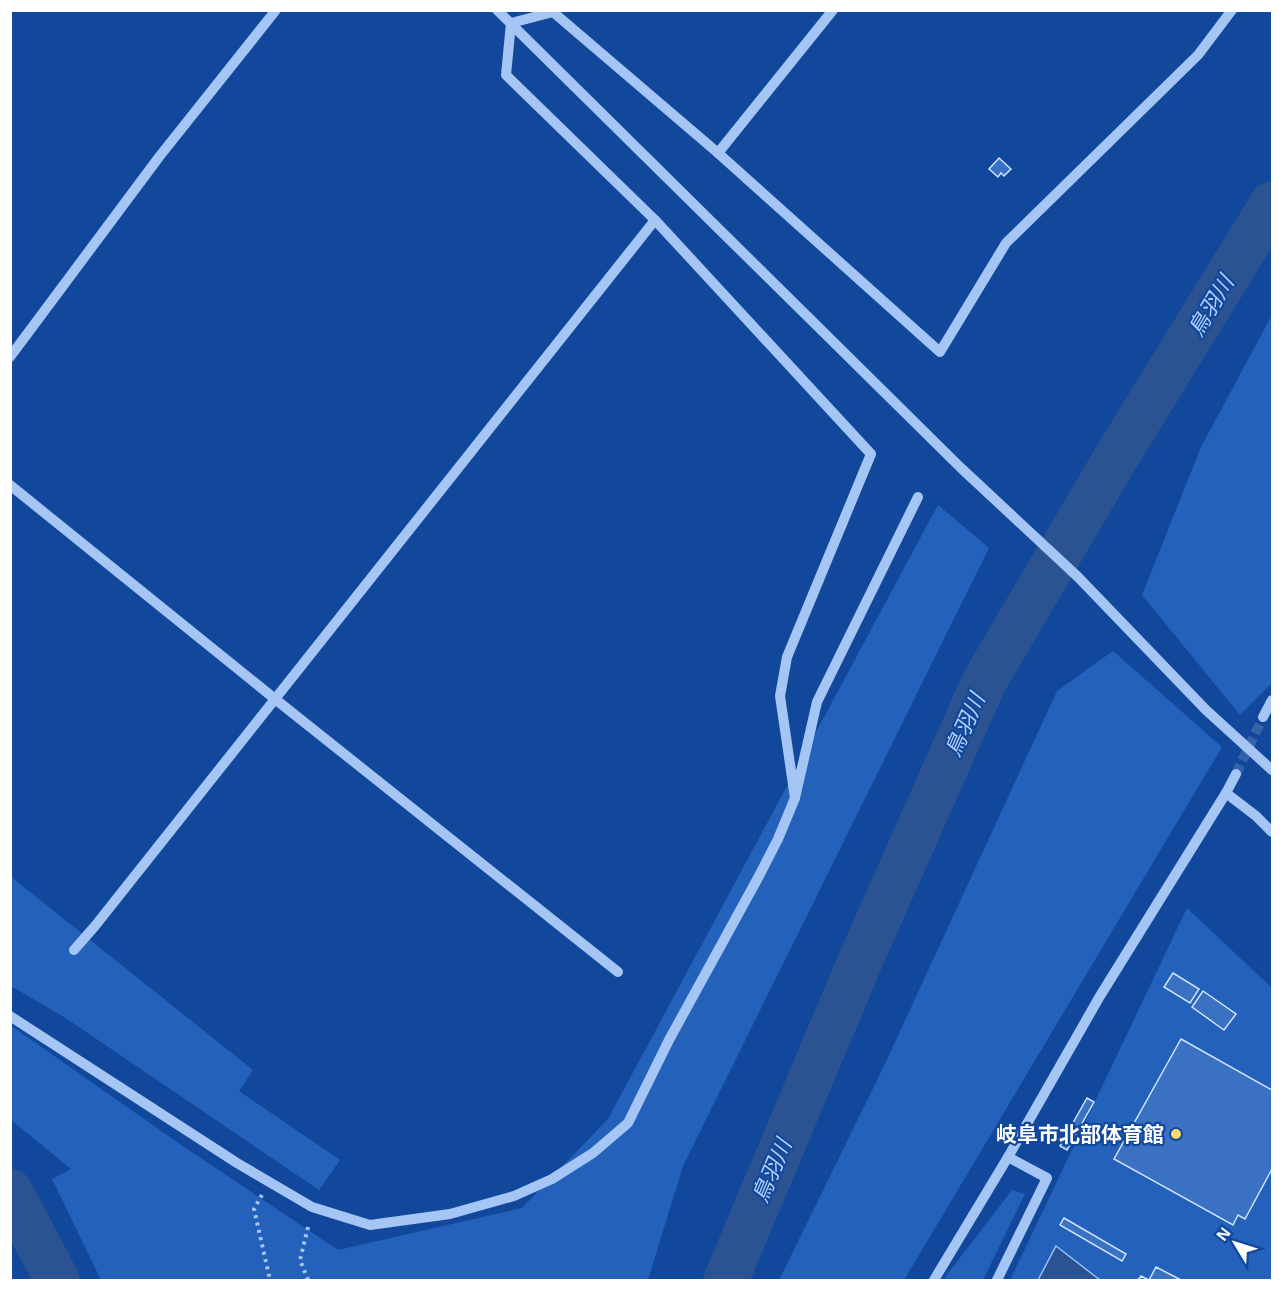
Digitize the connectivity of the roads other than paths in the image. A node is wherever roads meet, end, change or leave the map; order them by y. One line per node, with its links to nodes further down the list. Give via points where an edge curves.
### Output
1 (276, 10): 8 (street, via 159,157)
2 (497, 10): 5 (street)
3 (833, 10): 6 (street)
4 (1232, 10): 6 (street, via 1198,55 1006,243 940,352)
5 (511, 23): 6 (street, via 553,12); 7 (street, via 506,75); 14 (street, via 962,468 1078,577 1206,710)
6 (718, 153)
7 (656, 220): 11 (street); 17 (street, via 871,454 787,657 780,696)
8 (10, 357)
9 (10, 485): 11 (street)
10 (918, 497): 17 (street, via 817,702)
11 (275, 699): 19 (street); 20 (street)
12 (1272, 700): 13 (street)
13 (1263, 717)
14 (1272, 770)
15 (1236, 774): 16 (street)
16 (1226, 793): 18 (street); 22 (street, via 1100,996)
17 (795, 798): 21 (street, via 759,876 628,1123 593,1153 552,1179 514,1196 450,1214 370,1225 312,1207)
18 (1272, 832)
19 (74, 950)
20 (618, 972)
21 (10, 1016)
22 (1008, 1157): 23 (street); 24 (street, via 1047,1178)
23 (934, 1281)
24 (997, 1281)

